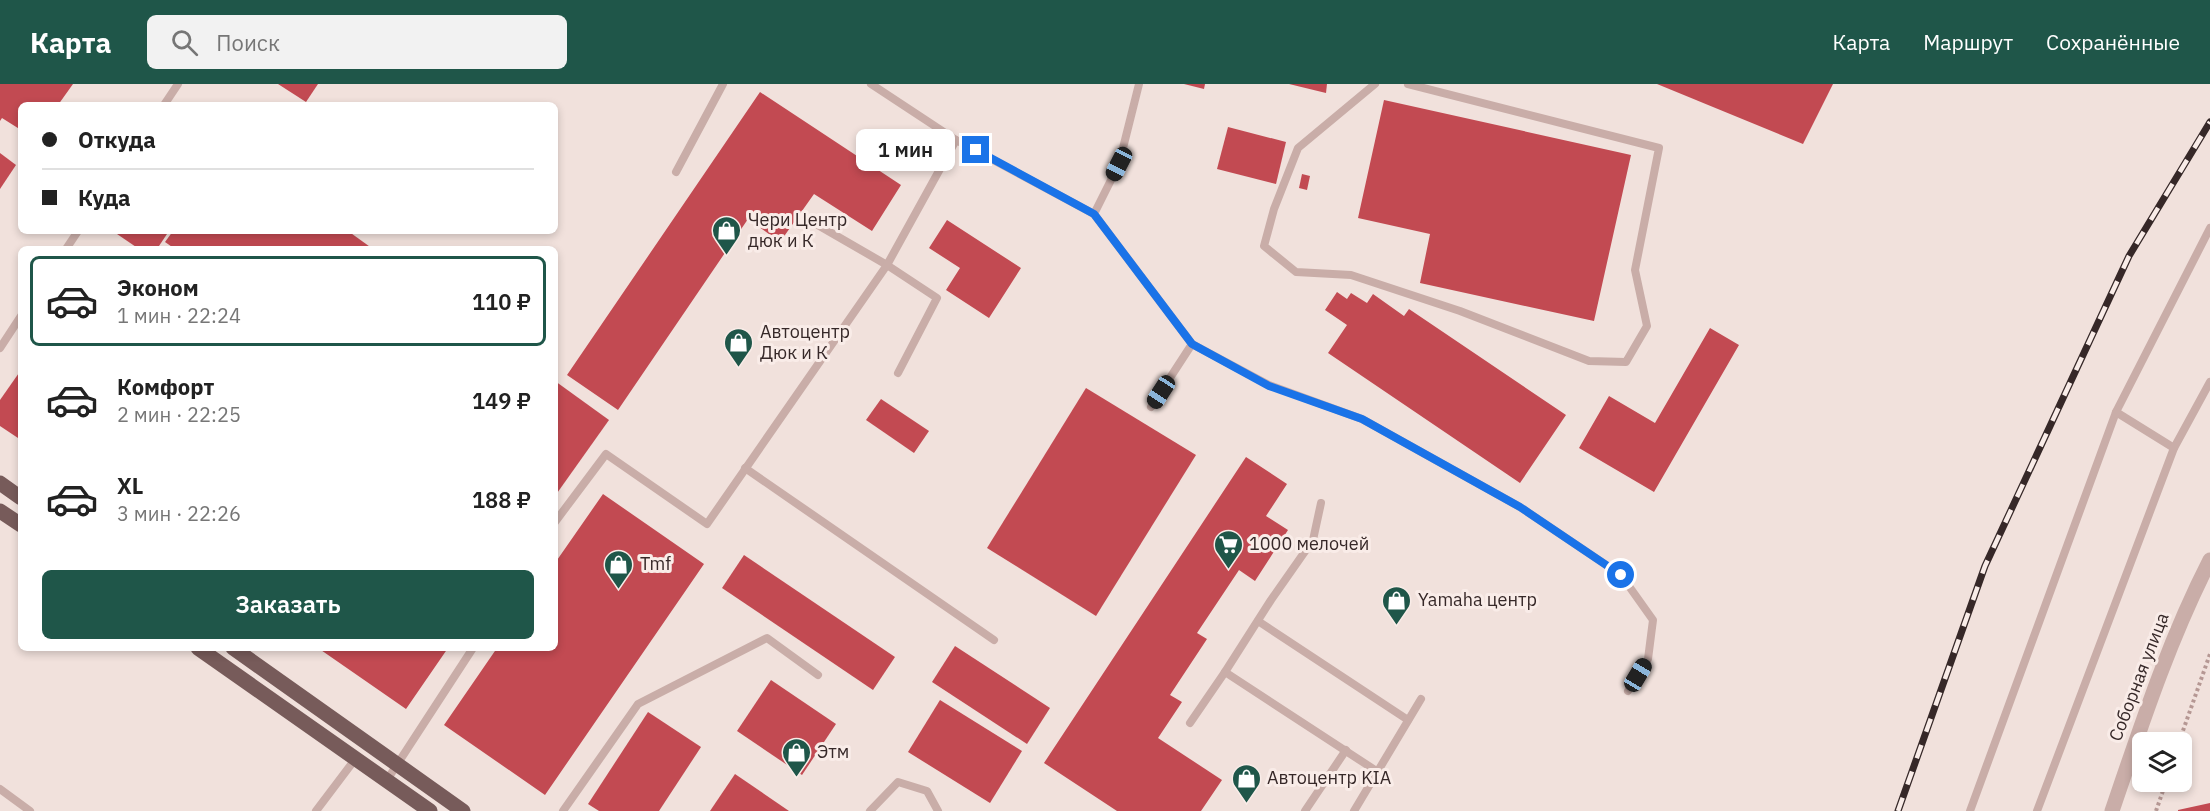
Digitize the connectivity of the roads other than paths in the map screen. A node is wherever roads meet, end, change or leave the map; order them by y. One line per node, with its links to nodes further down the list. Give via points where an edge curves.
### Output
1 (178, 84): 7 (lane)
2 (723, 84): 9 (lane)
3 (871, 84): 8 (lane)
4 (1139, 84): 10 (lane, via 1119,164)
5 (1375, 84): 6 (lane, via 1298,148 1264,246 1296,272 1350,275 1460,311 1589,361 1626,362 1647,326 1635,270 1659,148)
6 (1408, 84)
7 (166, 102)
8 (956, 140): 10 (lane); 13 (lane)
9 (676, 172)
10 (1094, 214): 15 (lane)
11 (816, 224): 13 (lane)
12 (2210, 228): 20 (lane)
13 (887, 265): 17 (lane, via 937,298); 22 (lane)
14 (18, 321): 16 (lane)
15 (1192, 344): 19 (lane); 37 (lane, via 1269,386 1362,419 1520,507 1621,575 1653,620 1648,659)
16 (0, 348)
17 (897, 373)
18 (2210, 382): 21 (lane)
19 (1151, 407)
20 (2116, 412): 21 (lane); 56 (lane)
21 (2174, 448): 57 (lane)
22 (746, 468): 27 (lane, via 707,524 606,454); 31 (lane)
23 (0, 483): 24 (main road)
24 (18, 496)
25 (1321, 503): 30 (lane, via 1313,540)
26 (0, 511): 28 (main road)
27 (558, 518)
28 (18, 523)
29 (2210, 560): 58 (street, Соборная улица, via 2158,677)
30 (1258, 621): 35 (lane); 39 (lane)
31 (994, 640)
32 (202, 651): 42 (main road)
33 (236, 651): 43 (main road)
34 (471, 651): 43 (lane)
35 (1225, 672): 40 (lane); 41 (lane)
36 (818, 675): 51 (lane, via 767,638 638,704)
37 (1628, 692)
38 (1421, 699): 39 (lane)
39 (1408, 720): 44 (lane)
40 (1190, 723)
41 (1346, 750): 44 (lane); 54 (lane)
42 (356, 758): 45 (main road); 48 (lane)
43 (398, 765): 45 (lane); 50 (main road)
44 (1378, 772): 55 (lane)
45 (387, 780): 49 (main road)
46 (0, 789): 47 (lane)
47 (30, 811)
48 (316, 811)
49 (430, 811)
50 (464, 811)
51 (563, 811)
52 (870, 811): 53 (lane, via 898,782 927,791)
53 (938, 811)
54 (1305, 811)
55 (1354, 811)
56 (1970, 811)
57 (2037, 811)
58 (2112, 811)

